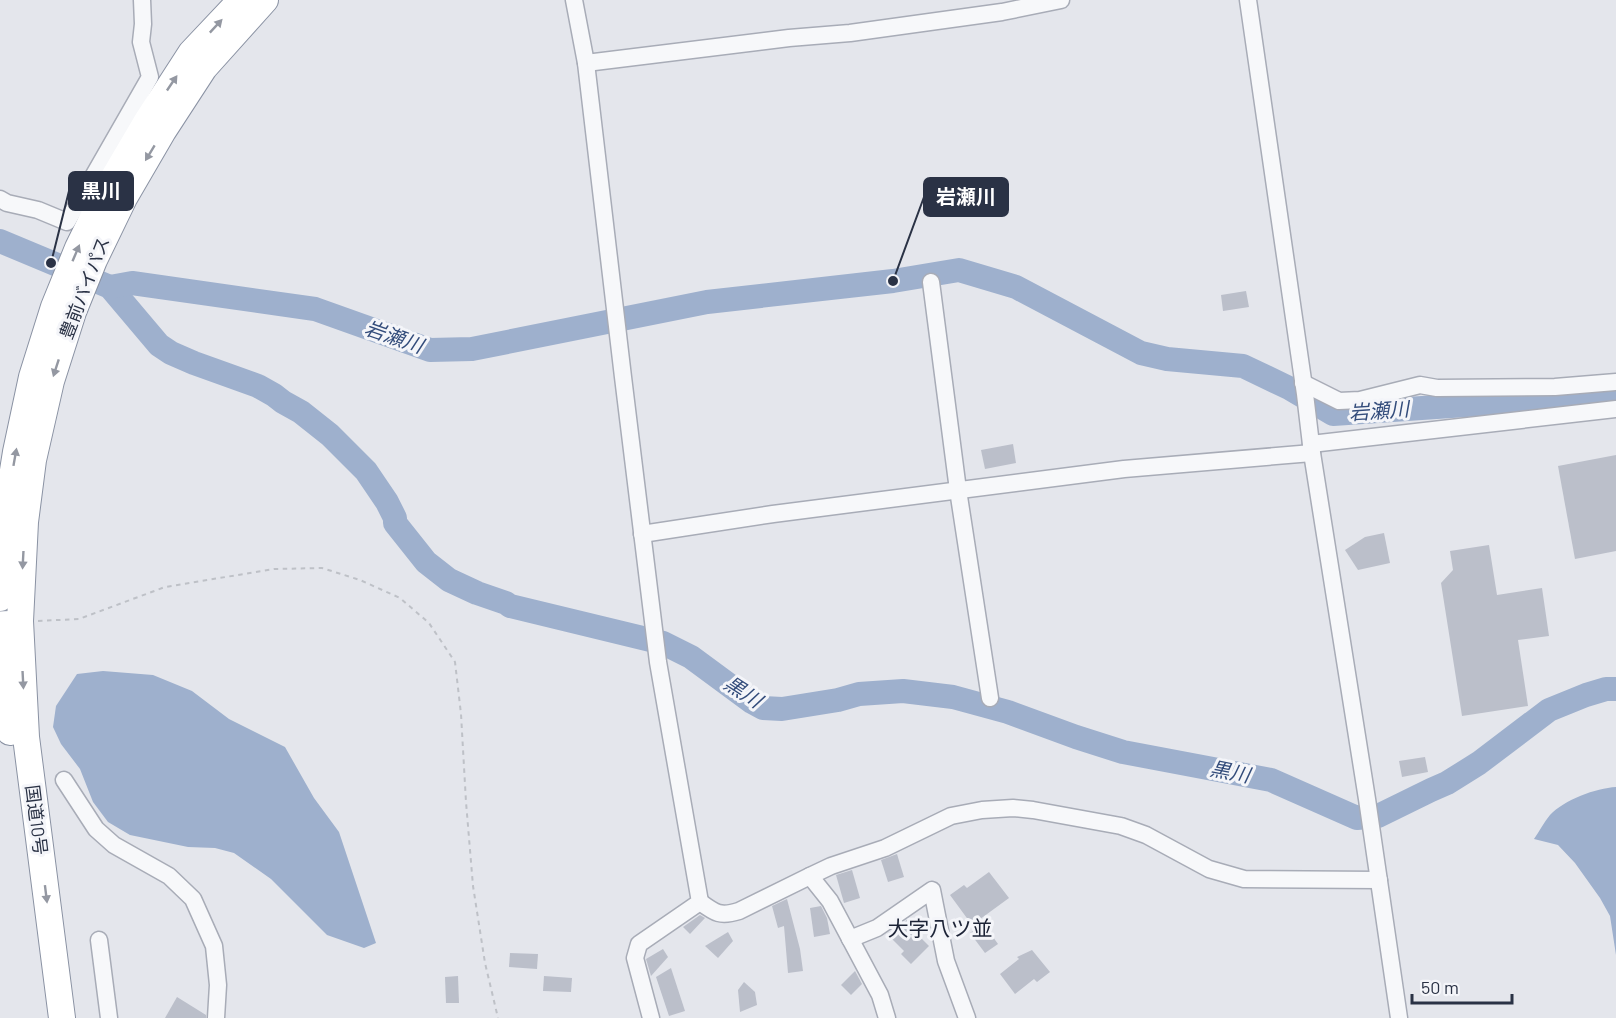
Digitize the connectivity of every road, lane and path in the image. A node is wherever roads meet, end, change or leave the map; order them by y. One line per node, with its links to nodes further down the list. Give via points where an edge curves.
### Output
1 (142, 0): 9 (street, via 141,42 150,77 68,222)
2 (241, 0): 7 (highway, 豊前バイパス, one-way to 2)
3 (265, 0): 7 (highway, 豊前バイパス)
4 (574, 0): 8 (street)
5 (1061, 0): 8 (street, via 861,32)
6 (1248, 0): 13 (street)
7 (198, 60): 11 (highway, 豊前バイパス, via 147,121 106,189 78,248)
8 (586, 63): 17 (street)
9 (0, 199)
10 (931, 282): 16 (street)
11 (64, 310): 18 (highway, 豊前バイパス, one-way to 11, via 5,520 32,377); 19 (highway, 豊前バイパス, one-way to 19, via 33,460)
12 (1616, 382): 13 (street, via 1555,387 1420,385 1360,400 1339,401)
13 (1304, 388): 15 (street)
14 (1616, 409): 15 (street)
15 (1312, 448): 16 (street); 25 (street)
16 (958, 490): 17 (street); 21 (street)
17 (642, 534): 26 (street, via 658,662)
18 (0, 598)
19 (10, 622): 30 (highway, 国道10号, one-way to 30); 33 (path, via 79,619 165,587 274,568 322,568 400,598 429,623 454,662 473,886)
20 (0, 637): 22 (highway, 国道10号)
21 (990, 698)
22 (5, 733): 29 (highway, 国道10号)
23 (64, 780): 32 (street, via 96,829 114,845 169,876 193,898 214,946)
24 (810, 876): 25 (street, via 885,848 951,816 1014,808 1121,826 1209,869 1244,879); 26 (street, via 726,915); 27 (street, via 830,901)
25 (1379, 880): 37 (street)
26 (700, 902): 34 (street, via 639,944 635,958)
27 (850, 939): 35 (street, via 880,994); 36 (street, via 876,928 932,890 946,961)
28 (99, 940): 31 (street)
29 (44, 1018)
30 (62, 1018)
31 (109, 1018)
32 (216, 1018)
33 (498, 1018)
34 (651, 1018)
35 (886, 1018)
36 (967, 1018)
37 (1399, 1018)

